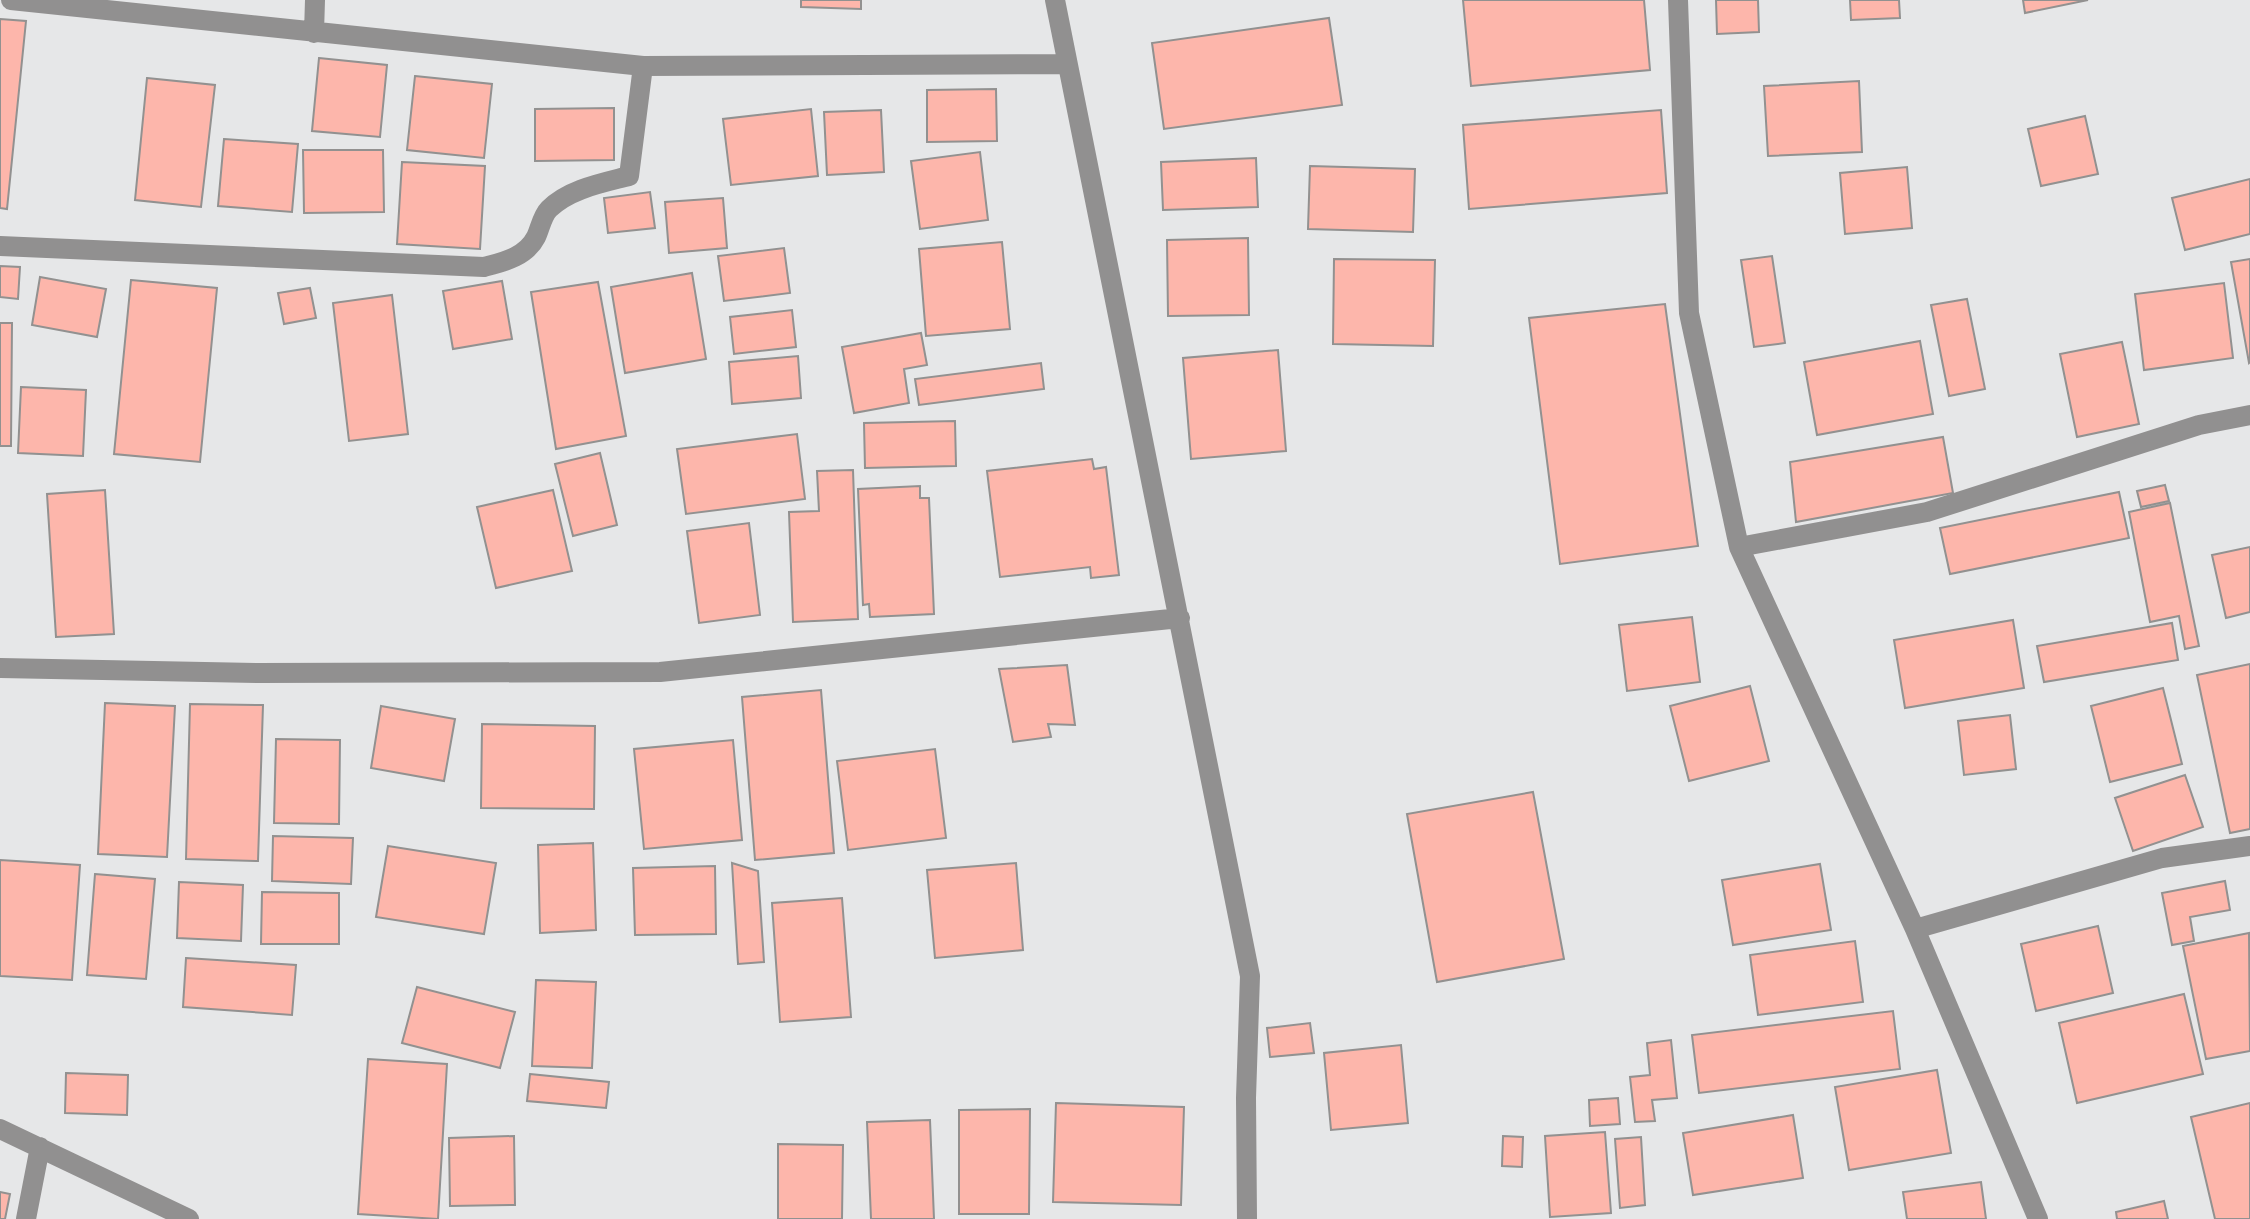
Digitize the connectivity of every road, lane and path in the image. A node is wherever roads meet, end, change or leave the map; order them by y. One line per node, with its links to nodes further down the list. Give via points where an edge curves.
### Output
1 (11, 0): 5 (street)
2 (315, 0): 5 (street)
3 (1055, 0): 6 (street)
4 (1678, 0): 10 (street, via 1689,313)
5 (314, 33): 7 (street)
6 (1068, 64): 7 (street); 11 (street)
7 (643, 66): 8 (street, via 629,176 569,196 547,211 535,240 522,253 484,267)
8 (0, 246)
9 (2250, 415): 10 (street, via 2199,425 1927,512)
10 (1739, 547): 14 (street)
11 (1180, 618): 12 (street, via 660,672); 19 (street, via 1250,976)
12 (0, 668)
13 (2250, 846): 14 (street, via 2162,858)
14 (1915, 929): 20 (street)
15 (0, 1129): 16 (street)
16 (40, 1147): 17 (street); 18 (street)
17 (26, 1219)
18 (189, 1219)
19 (1247, 1219)
20 (2038, 1219)

